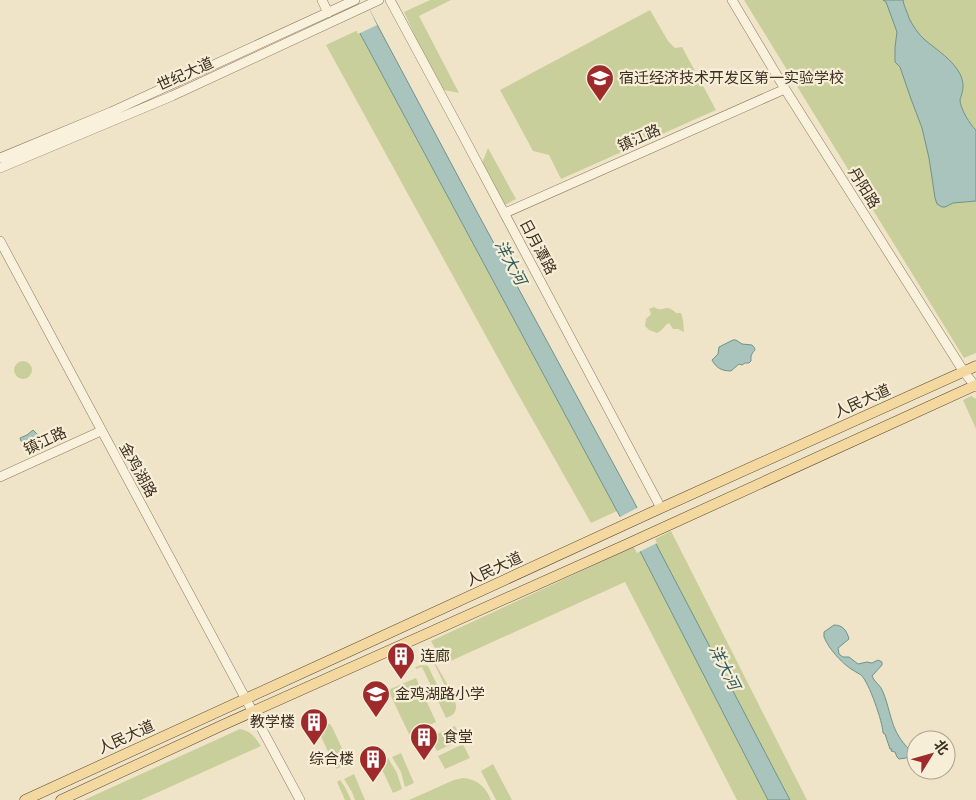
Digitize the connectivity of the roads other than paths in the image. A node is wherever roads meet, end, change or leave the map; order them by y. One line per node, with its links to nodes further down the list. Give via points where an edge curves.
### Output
1 (322, 0): 6 (street)
2 (355, 0): 6 (street, 世纪大道)
3 (379, 0): 9 (street, 世纪大道, via 172,96)
4 (390, 0): 10 (street, 日月潭路)
5 (732, 0): 7 (street, 丹阳路)
6 (328, 13): 8 (street, 世纪大道, via 111,112)
7 (785, 89): 10 (street, 镇江路); 13 (street, 丹阳路)
8 (0, 158)
9 (0, 168)
10 (505, 213): 19 (street, 日月潭路)
11 (1, 244): 17 (street, 金鸡湖路)
12 (976, 366): 13 (main road, 人民大道)
13 (964, 372): 14 (street, 丹阳路); 15 (main road, 人民大道)
14 (976, 386): 16 (main road, 人民大道)
15 (918, 392): 16 (main road, via 927,399); 19 (main road, 人民大道)
16 (923, 409): 21 (main road, 人民大道)
17 (101, 431): 18 (street, 镇江路); 22 (street, 金鸡湖路)
18 (0, 477)
19 (661, 508): 20 (main road, 人民大道)
20 (287, 681): 21 (main road, via 285,690); 22 (main road, 人民大道)
21 (294, 693): 23 (main road, 人民大道)
22 (246, 699): 23 (street, 金鸡湖路); 24 (main road, 人民大道)
23 (253, 711): 25 (main road, 人民大道); 28 (street, 金鸡湖路)
24 (201, 720): 25 (main road, via 208,727); 26 (main road, 人民大道)
25 (206, 732): 27 (main road, 人民大道)
26 (25, 800)
27 (61, 800)
28 (300, 800)

